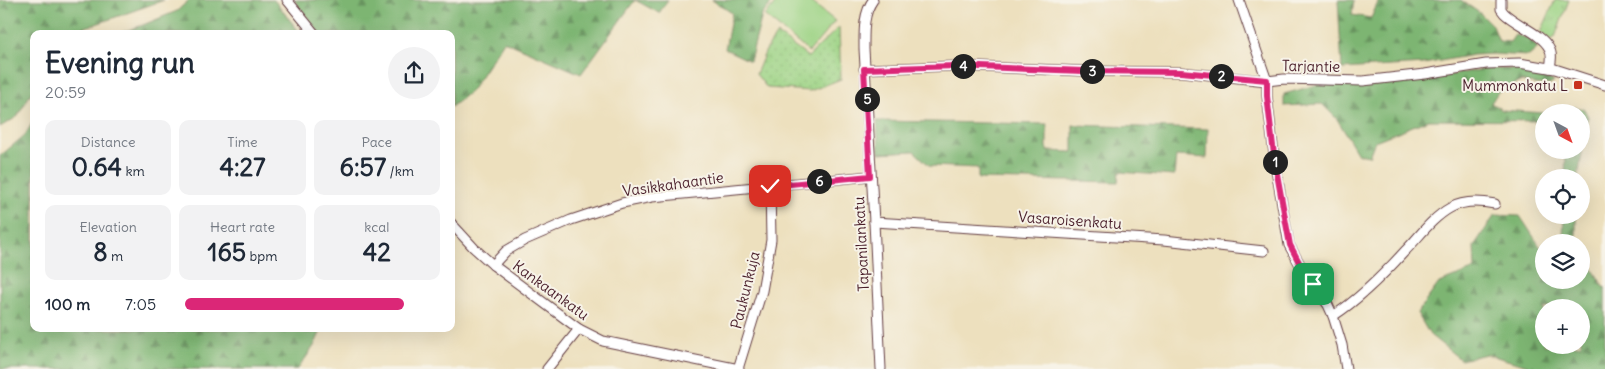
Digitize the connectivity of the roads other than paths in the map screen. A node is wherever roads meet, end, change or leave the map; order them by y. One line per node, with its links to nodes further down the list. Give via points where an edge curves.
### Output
1 (287, 0): 5 (street)
2 (873, 0): 7 (street, Tapanilankatu, via 864,23)
3 (1239, 0): 8 (street)
4 (1501, 0): 6 (street, via 1504,13 1549,47)
5 (312, 30)
6 (1550, 68): 8 (street, Tarjantie, via 1486,64 1363,81); 9 (street, Tarjantie)
7 (864, 69): 8 (street, Tarjantie, via 956,66 1181,72); 10 (street, Tapanilankatu)
8 (1267, 80): 17 (street, via 1275,163 1290,245)
9 (1605, 85)
10 (870, 176): 11 (street, Vasikkahaantie); 13 (street, Tapanilankatu)
11 (770, 186): 16 (street, Vasikkahaantie, via 652,197 622,204 571,220 525,240 506,251); 20 (street, Paukunkuja, via 771,240 764,282)
12 (1495, 204): 17 (street, via 1467,202 1451,208 1437,218 1392,266)
13 (874, 222): 15 (street, Vasaroisenkatu, via 1164,240); 21 (street, Tapanilankatu)
14 (455, 227): 16 (street, Kankaankatu)
15 (1264, 251)
16 (493, 265): 18 (street, Kankaankatu)
17 (1333, 316): 22 (street)
18 (579, 329): 19 (street); 20 (street, Kankaankatu, via 603,341)
19 (547, 369)
20 (738, 369)
21 (881, 369)
22 (1346, 369)

